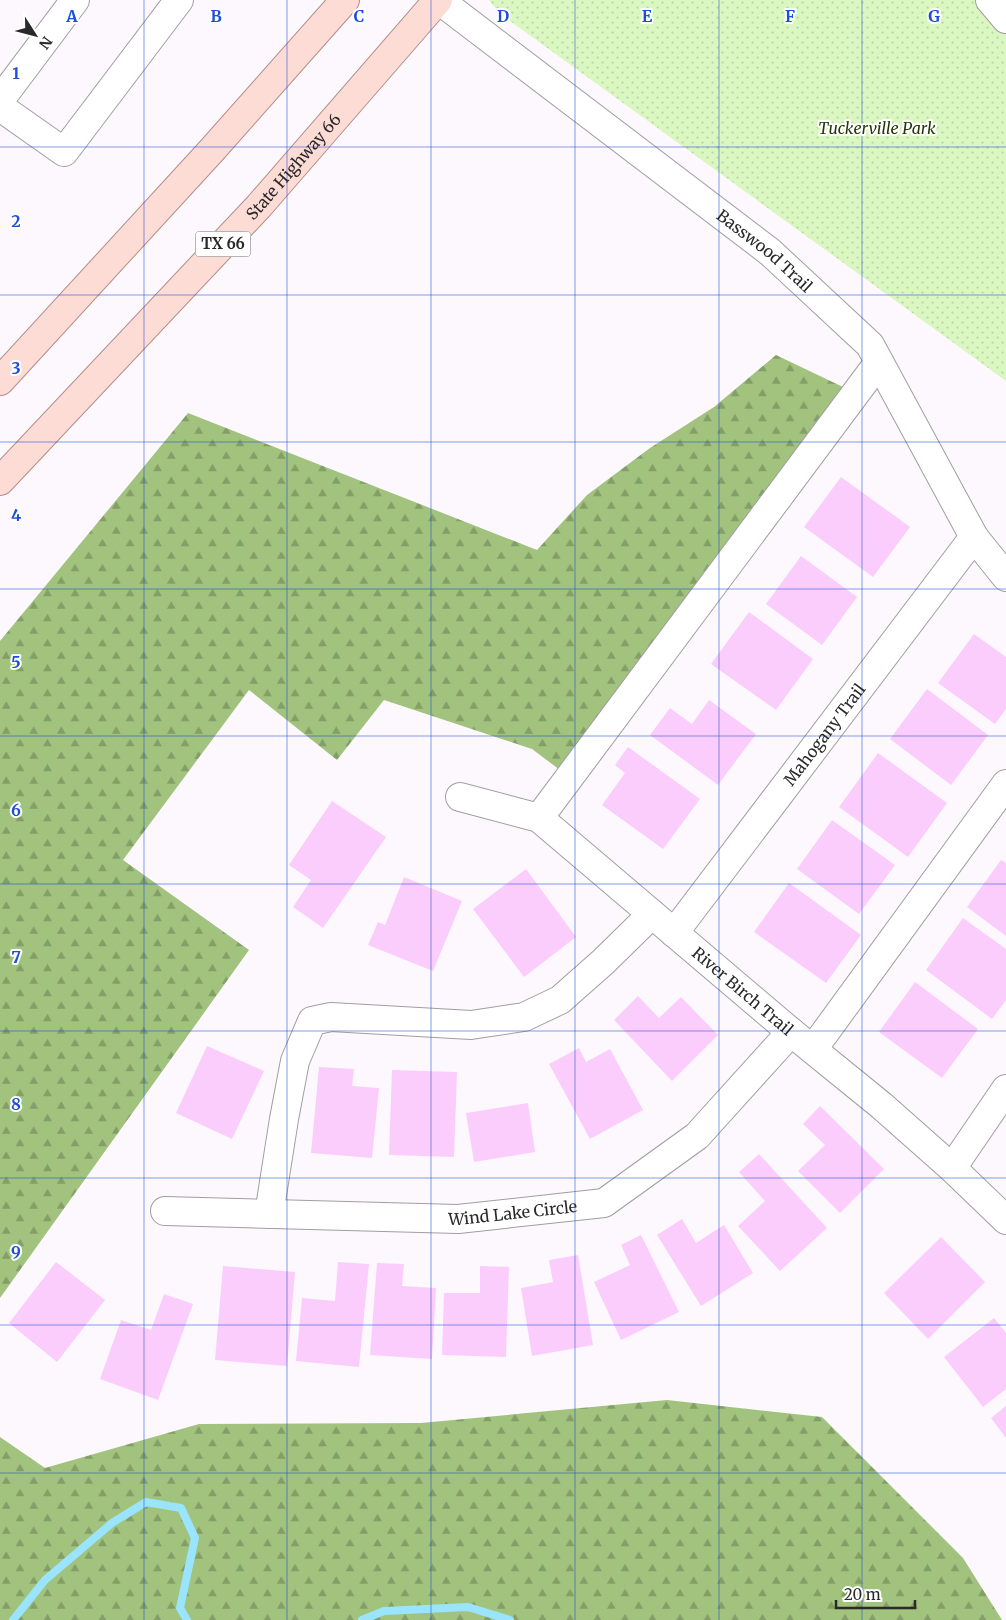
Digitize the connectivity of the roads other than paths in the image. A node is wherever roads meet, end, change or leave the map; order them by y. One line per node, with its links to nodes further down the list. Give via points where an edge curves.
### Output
1 (75, 0): 7 (street)
2 (179, 0): 8 (street, via 64,152)
3 (345, 0): 10 (main road)
4 (438, 0): 9 (street, Basswood Trail, via 770,252 870,346); 11 (main road, State Highway 66 / TX 66, via 259,206)
5 (990, 0): 6 (street)
6 (1006, 19)
7 (0, 100)
8 (0, 107)
9 (879, 362): 12 (street, Basswood Trail); 16 (street)
10 (0, 381)
11 (0, 481)
12 (974, 537): 13 (street, Basswood Trail); 18 (street, Mahogany Trail)
13 (1006, 577)
14 (1006, 784): 20 (street)
15 (460, 798): 16 (street, River Birch Trail)
16 (539, 818): 17 (street, River Birch Trail)
17 (652, 914): 18 (street, River Birch Trail); 24 (street, via 560,1000 524,1017 471,1025 332,1017 312,1021 295,1060)
18 (674, 933): 19 (street, River Birch Trail)
19 (791, 1032): 20 (street, River Birch Trail); 24 (street, Wind Lake Circle, via 697,1136 604,1203 458,1219)
20 (812, 1049): 22 (street, River Birch Trail)
21 (1006, 1089): 22 (street)
22 (952, 1168): 25 (street, River Birch Trail)
23 (165, 1212): 24 (street, Wind Lake Circle)
24 (269, 1214)
25 (1006, 1220)

